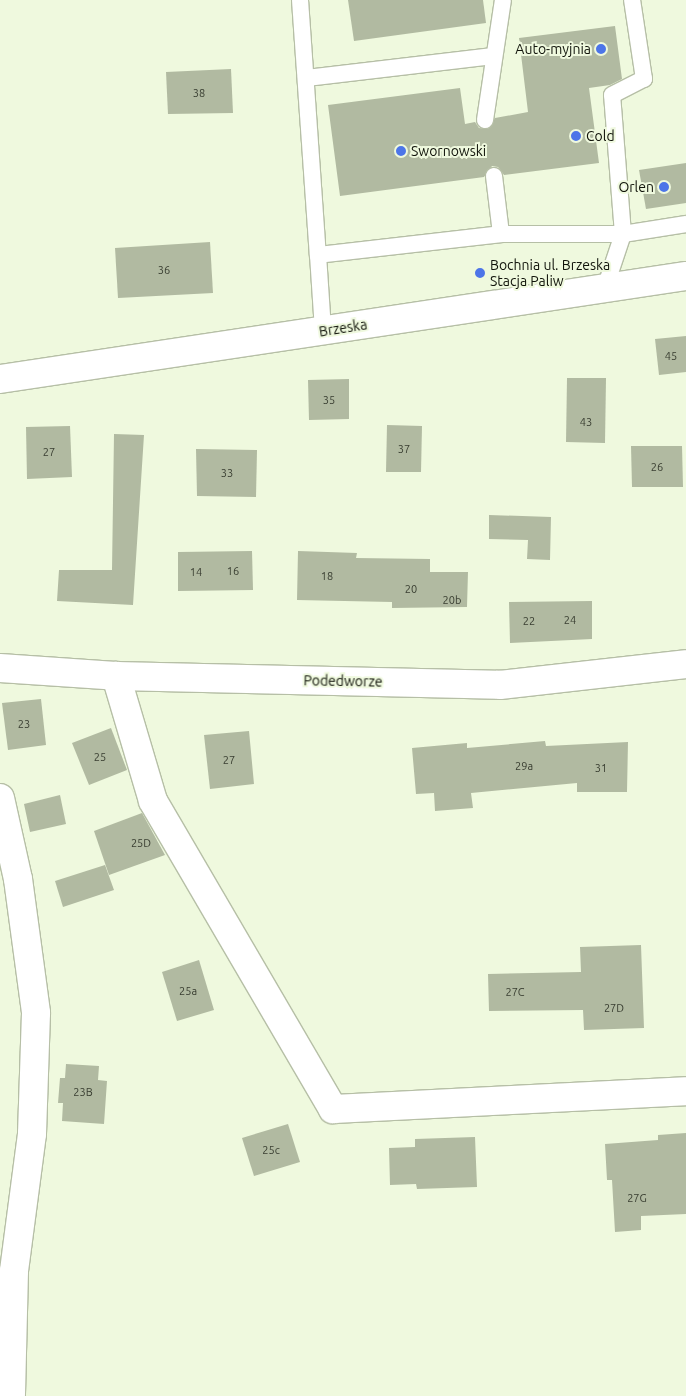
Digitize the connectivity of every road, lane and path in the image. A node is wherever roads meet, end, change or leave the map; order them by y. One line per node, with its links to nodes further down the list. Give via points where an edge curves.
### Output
1 (300, 0): 5 (lane)
2 (503, 0): 4 (lane)
3 (632, 0): 10 (lane, via 644,79 612,95)
4 (494, 56): 5 (lane); 6 (lane)
5 (306, 78): 11 (lane)
6 (485, 120)
7 (494, 176): 9 (lane)
8 (686, 224): 10 (lane)
9 (501, 234): 10 (lane); 11 (lane)
10 (623, 234): 13 (lane)
11 (318, 255): 14 (lane)
12 (686, 276): 13 (street, Brzeska)
13 (605, 288): 14 (street, Brzeska)
14 (323, 332): 15 (street, Brzeska)
15 (0, 379)
16 (686, 664): 18 (street, Podedworze, via 500,684)
17 (0, 668): 18 (street, Podedworze)
18 (116, 676): 20 (street, via 153,801 333,1109)
19 (0, 798): 21 (street, via 18,880 36,1013 32,1134 14,1271)
20 (686, 1091)
21 (11, 1396)

